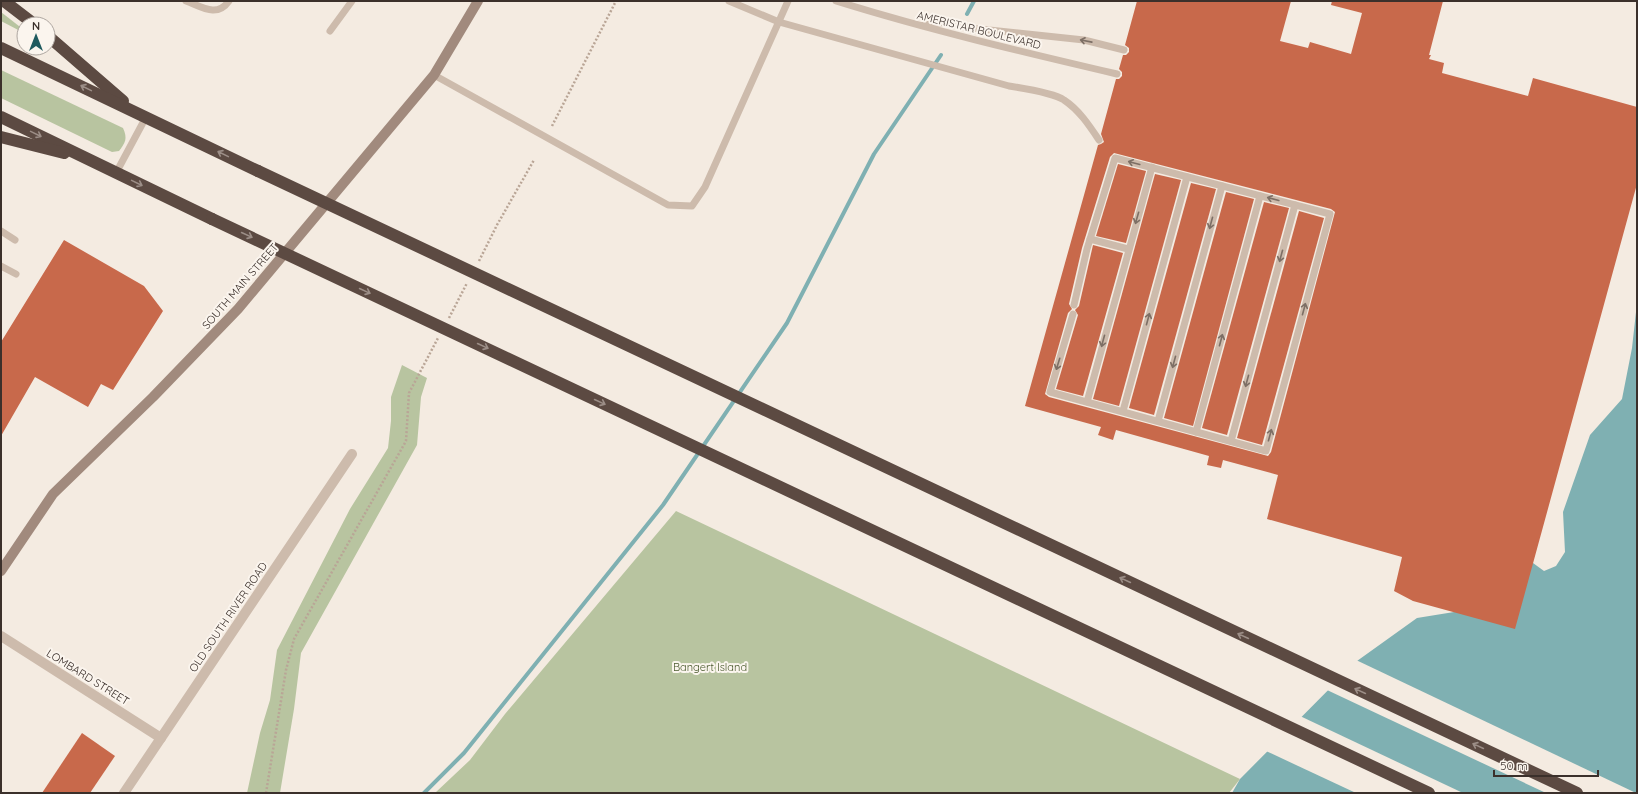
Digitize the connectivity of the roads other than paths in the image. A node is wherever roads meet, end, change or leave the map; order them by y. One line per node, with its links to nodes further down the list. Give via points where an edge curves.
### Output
1 (4, 1): 10 (highway)
2 (186, 1): 9 (lane)
3 (229, 1): 9 (lane, via 220,10 213,11)
4 (352, 1): 13 (lane)
5 (478, 1): 18 (street, SOUTH MAIN STREET)
6 (729, 1): 11 (lane)
7 (788, 1): 11 (lane)
8 (836, 1): 12 (lane, AMERISTAR BOULEVARD)
9 (196, 3)
10 (24, 16)
11 (779, 22): 18 (lane, via 705,187 692,206 668,205); 23 (lane, via 1063,99 1082,116)
12 (918, 26): 16 (lane, one-way to 12, via 1084,40 970,28 947,22); 17 (lane, AMERISTAR BOULEVARD)
13 (330, 31)
14 (56, 43): 19 (highway)
15 (1, 48): 19 (highway, one-way to 15)
16 (1124, 50)
17 (1117, 74)
18 (434, 75): 45 (street, SOUTH MAIN STREET, via 238,309 153,397 53,494)
19 (134, 111): 21 (highway)
20 (1, 117): 24 (highway, one-way to 24)
21 (146, 117): 26 (lane); 50 (highway, one-way to 21, bridge)
22 (1, 137): 24 (highway)
23 (1099, 140)
24 (89, 159): 26 (highway)
25 (1152, 168): 27 (lane); 32 (lane, one-way to 32, via 1115,158); 34 (lane, one-way to 34)
26 (116, 173): 49 (highway, one-way to 49, bridge)
27 (1187, 177): 28 (lane); 40 (lane, one-way to 27)
28 (1222, 186): 29 (lane); 41 (lane, one-way to 41)
29 (1260, 196): 30 (lane, one-way to 29); 42 (lane, one-way to 29)
30 (1295, 205): 43 (lane, one-way to 43); 43 (lane, one-way to 30, via 1266,451 1330,214)
31 (1, 231): 33 (lane)
32 (1090, 239): 34 (lane); 37 (lane)
33 (15, 240)
34 (1128, 249): 39 (lane, one-way to 39)
35 (1, 266): 36 (lane)
36 (16, 274)
37 (1074, 305)
38 (1073, 314): 39 (lane, one-way to 39, via 1050,392)
39 (1086, 402): 40 (lane)
40 (1123, 411): 41 (lane)
41 (1158, 421): 42 (lane)
42 (1196, 432): 43 (lane)
43 (1230, 442)
44 (352, 454): 47 (street, OLD SOUTH RIVER ROAD)
45 (1, 571)
46 (1, 636): 47 (street, LOMBARD STREET)
47 (162, 738): 48 (street, OLD SOUTH RIVER ROAD)
48 (124, 793)
49 (1429, 793)
50 (1576, 793)

